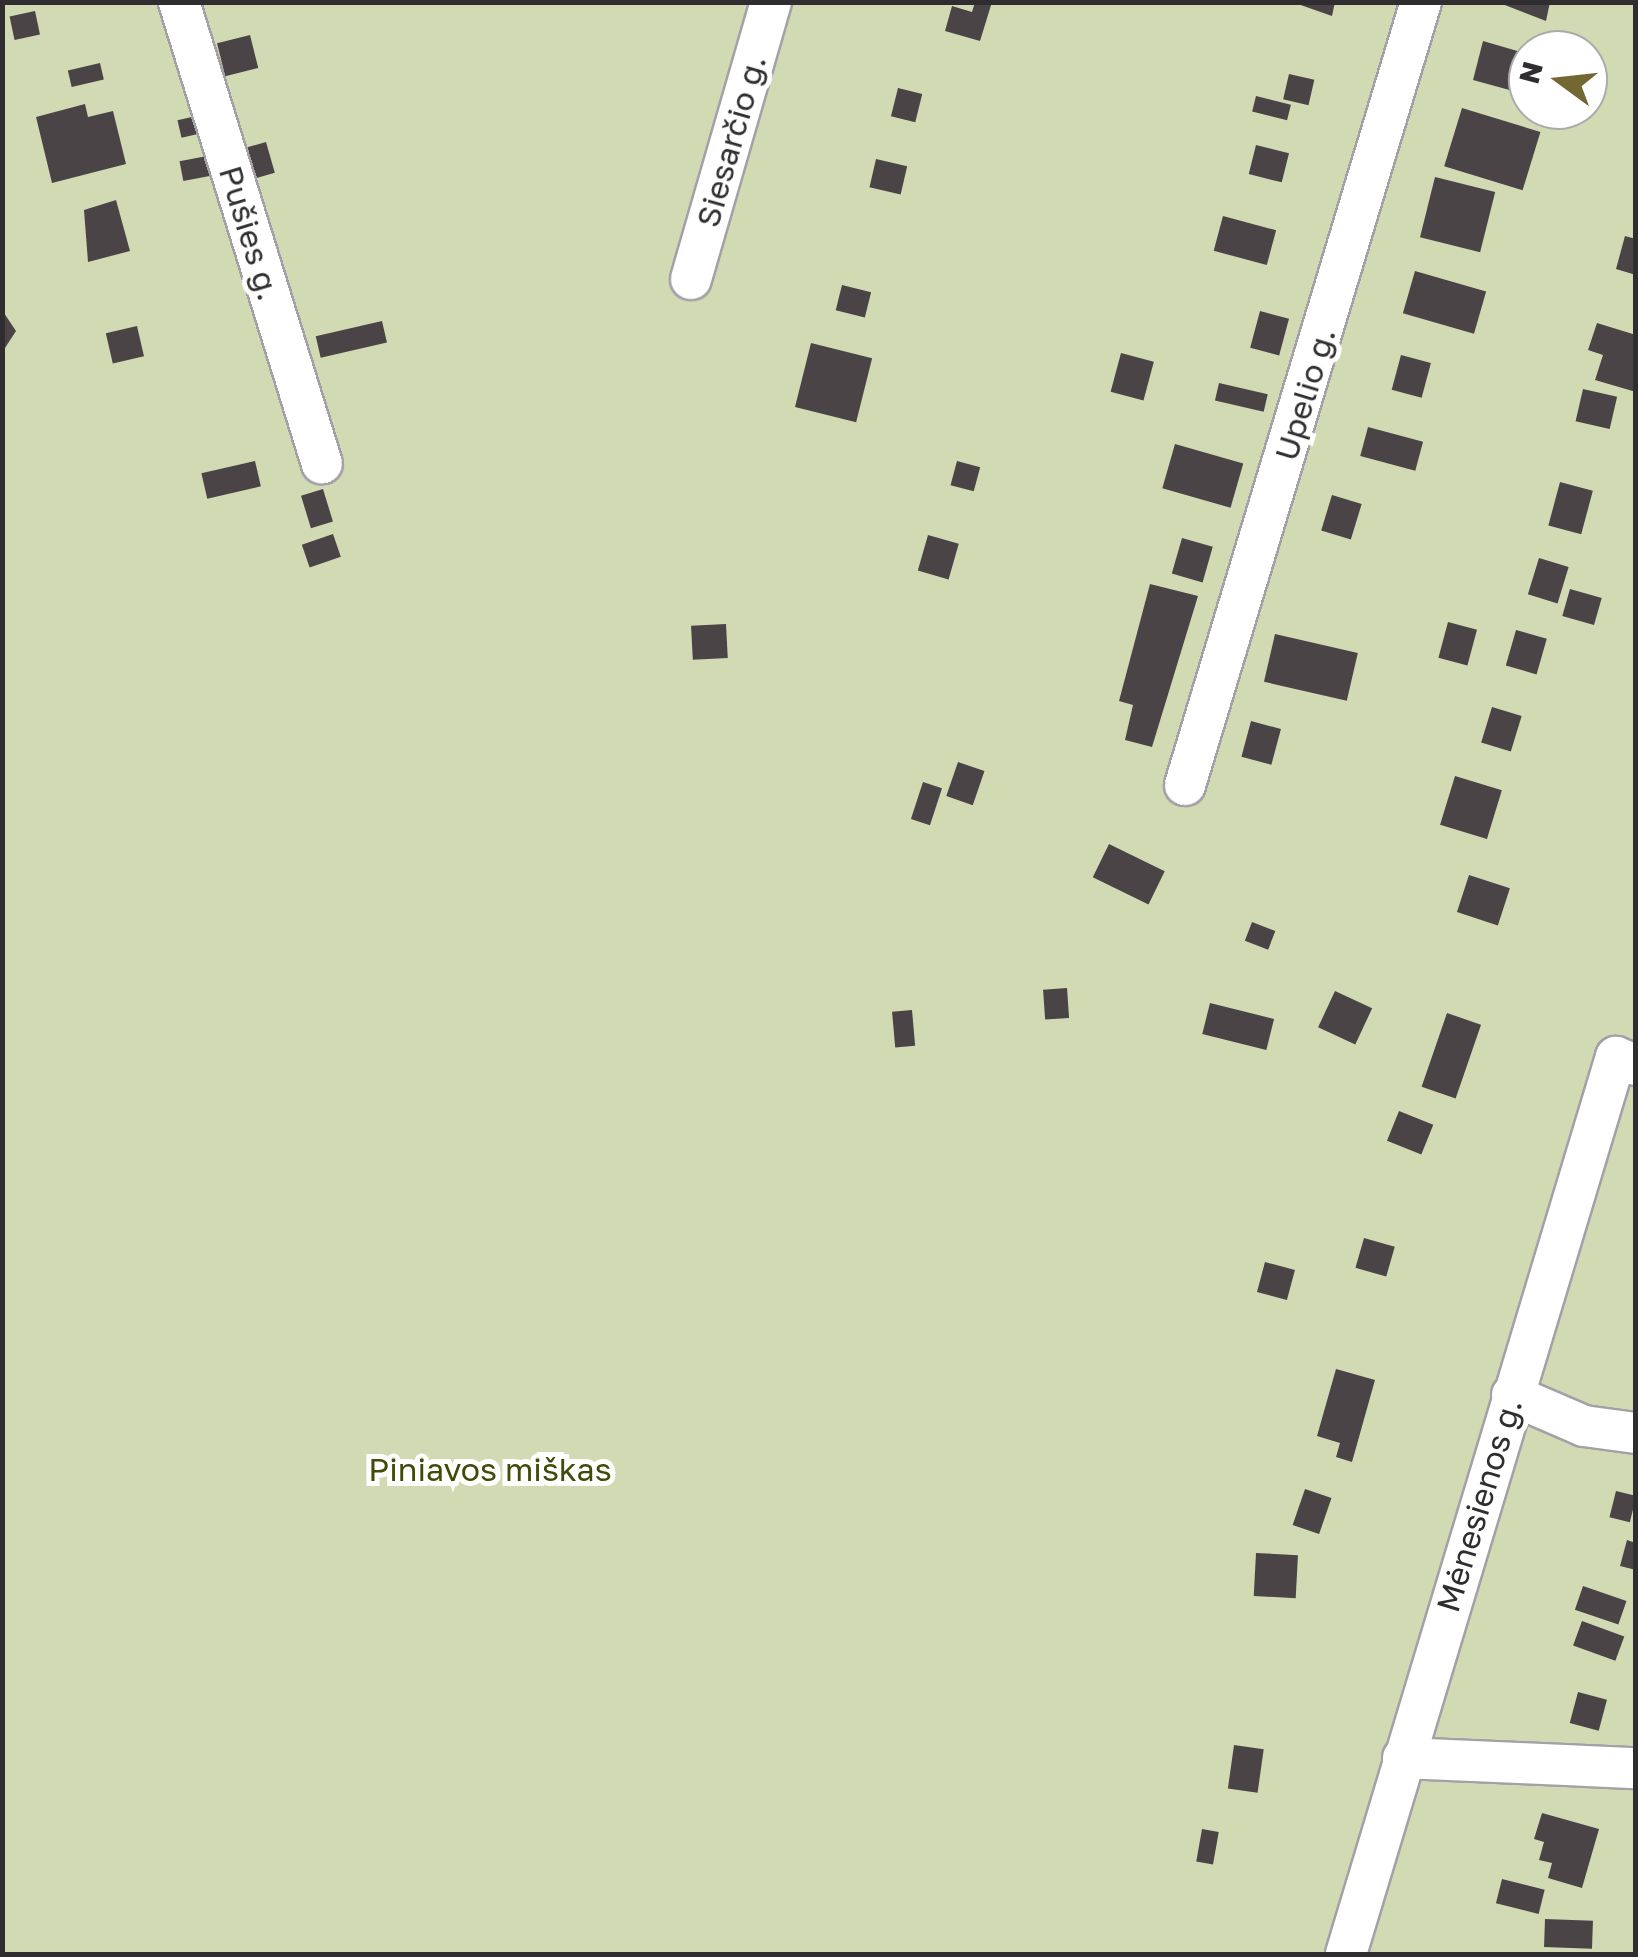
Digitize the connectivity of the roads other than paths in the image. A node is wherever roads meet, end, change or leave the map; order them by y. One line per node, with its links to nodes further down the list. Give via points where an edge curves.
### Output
1 (179, 2): 5 (street, Pušies g.)
2 (771, 2): 4 (street, Siesarčio g.)
3 (1421, 2): 6 (street, Upelio g.)
4 (691, 278)
5 (322, 462)
6 (1186, 785)
7 (1626, 1061): 8 (street, Mėnesienos g.)
8 (1512, 1395): 9 (street, via 1584,1426); 10 (street, Mėnesienos g.)
9 (1636, 1433)
10 (1404, 1758): 11 (street); 12 (street, Mėnesienos g.)
11 (1636, 1768)
12 (1346, 1954)

